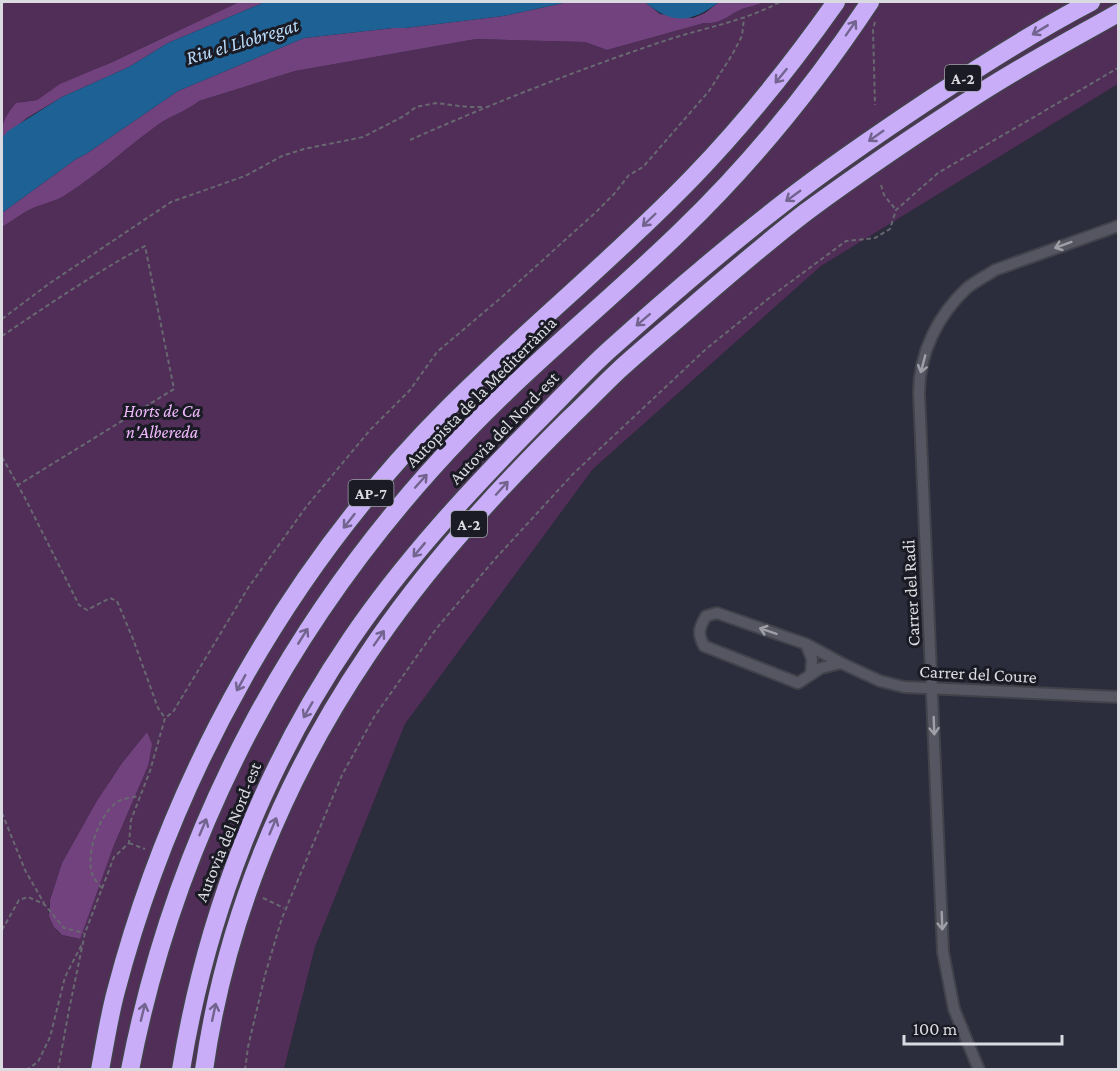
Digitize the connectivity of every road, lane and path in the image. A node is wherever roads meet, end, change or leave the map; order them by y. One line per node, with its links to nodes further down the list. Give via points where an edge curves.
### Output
1 (780, 2): 9 (path, via 739,20 668,40)
2 (836, 2): 36 (highway, Autopista de la Mediterrània / AP-7, one-way to 36, via 763,99 694,176 418,439 306,578 210,739 173,823 115,993)
3 (870, 2): 37 (highway, Autopista de la Mediterrània / AP-7, one-way to 3, via 168,922 209,812 306,631 374,536 466,431 716,197 802,97)
4 (1091, 2): 38 (highway, Autovia del Nord-est / A-2, one-way to 38, via 1013,46 893,124 724,250 605,354 495,465 417,552 334,665 263,795 217,915)
5 (1118, 14): 39 (highway, A-2, one-way to 5, via 216,1004 242,908 291,787 367,654 463,531 617,372 802,215 982,92)
6 (875, 20): 8 (path)
7 (1119, 68): 12 (path, via 938,173)
8 (876, 105)
9 (484, 107): 10 (path); 14 (path, via 436,103 416,107 363,137 282,156 245,176 171,202)
10 (410, 140)
11 (881, 185): 12 (path)
12 (896, 210): 31 (path, via 890,229 875,238 846,241 706,349 573,474 495,559 436,629 374,717 342,775)
13 (1119, 226): 21 (street, Carrer del Radi, one-way to 21, via 995,270 976,281 952,304 932,334 919,385)
14 (2, 319)
15 (2, 336): 17 (path, via 145,246 174,389)
16 (2, 457): 17 (path)
17 (18, 484): 23 (path, via 79,605 87,610 110,598 117,601)
18 (806, 644): 19 (street, Carrer del Coure); 20 (street, via 812,659); 20 (street, Carrer del Coure, one-way to 20, via 717,613 706,616 699,628 704,646 798,682)
19 (841, 663): 20 (street, Carrer del Coure); 21 (street, Carrer del Coure, via 880,681)
20 (811, 674)
21 (932, 688): 22 (street, Carrer del Coure); 41 (street, Carrer del Radi, one-way to 41, via 943,952 954,1009)
22 (1119, 697)
23 (165, 718)
24 (140, 796): 28 (path, via 111,807 98,829 91,864 93,876)
25 (2, 813): 30 (path)
26 (129, 843): 27 (path)
27 (145, 849)
28 (102, 889)
29 (263, 898): 31 (path)
30 (44, 904): 32 (path, via 28,897 19,900); 33 (path, via 64,928)
31 (286, 909): 40 (path, via 265,975)
32 (2, 930)
33 (85, 933)
34 (84, 940): 35 (path, via 65,977 50,1037 38,1062)
35 (26, 1070)
36 (100, 1070)
37 (130, 1070)
38 (182, 1070)
39 (204, 1070)
40 (245, 1070)
41 (979, 1070)

